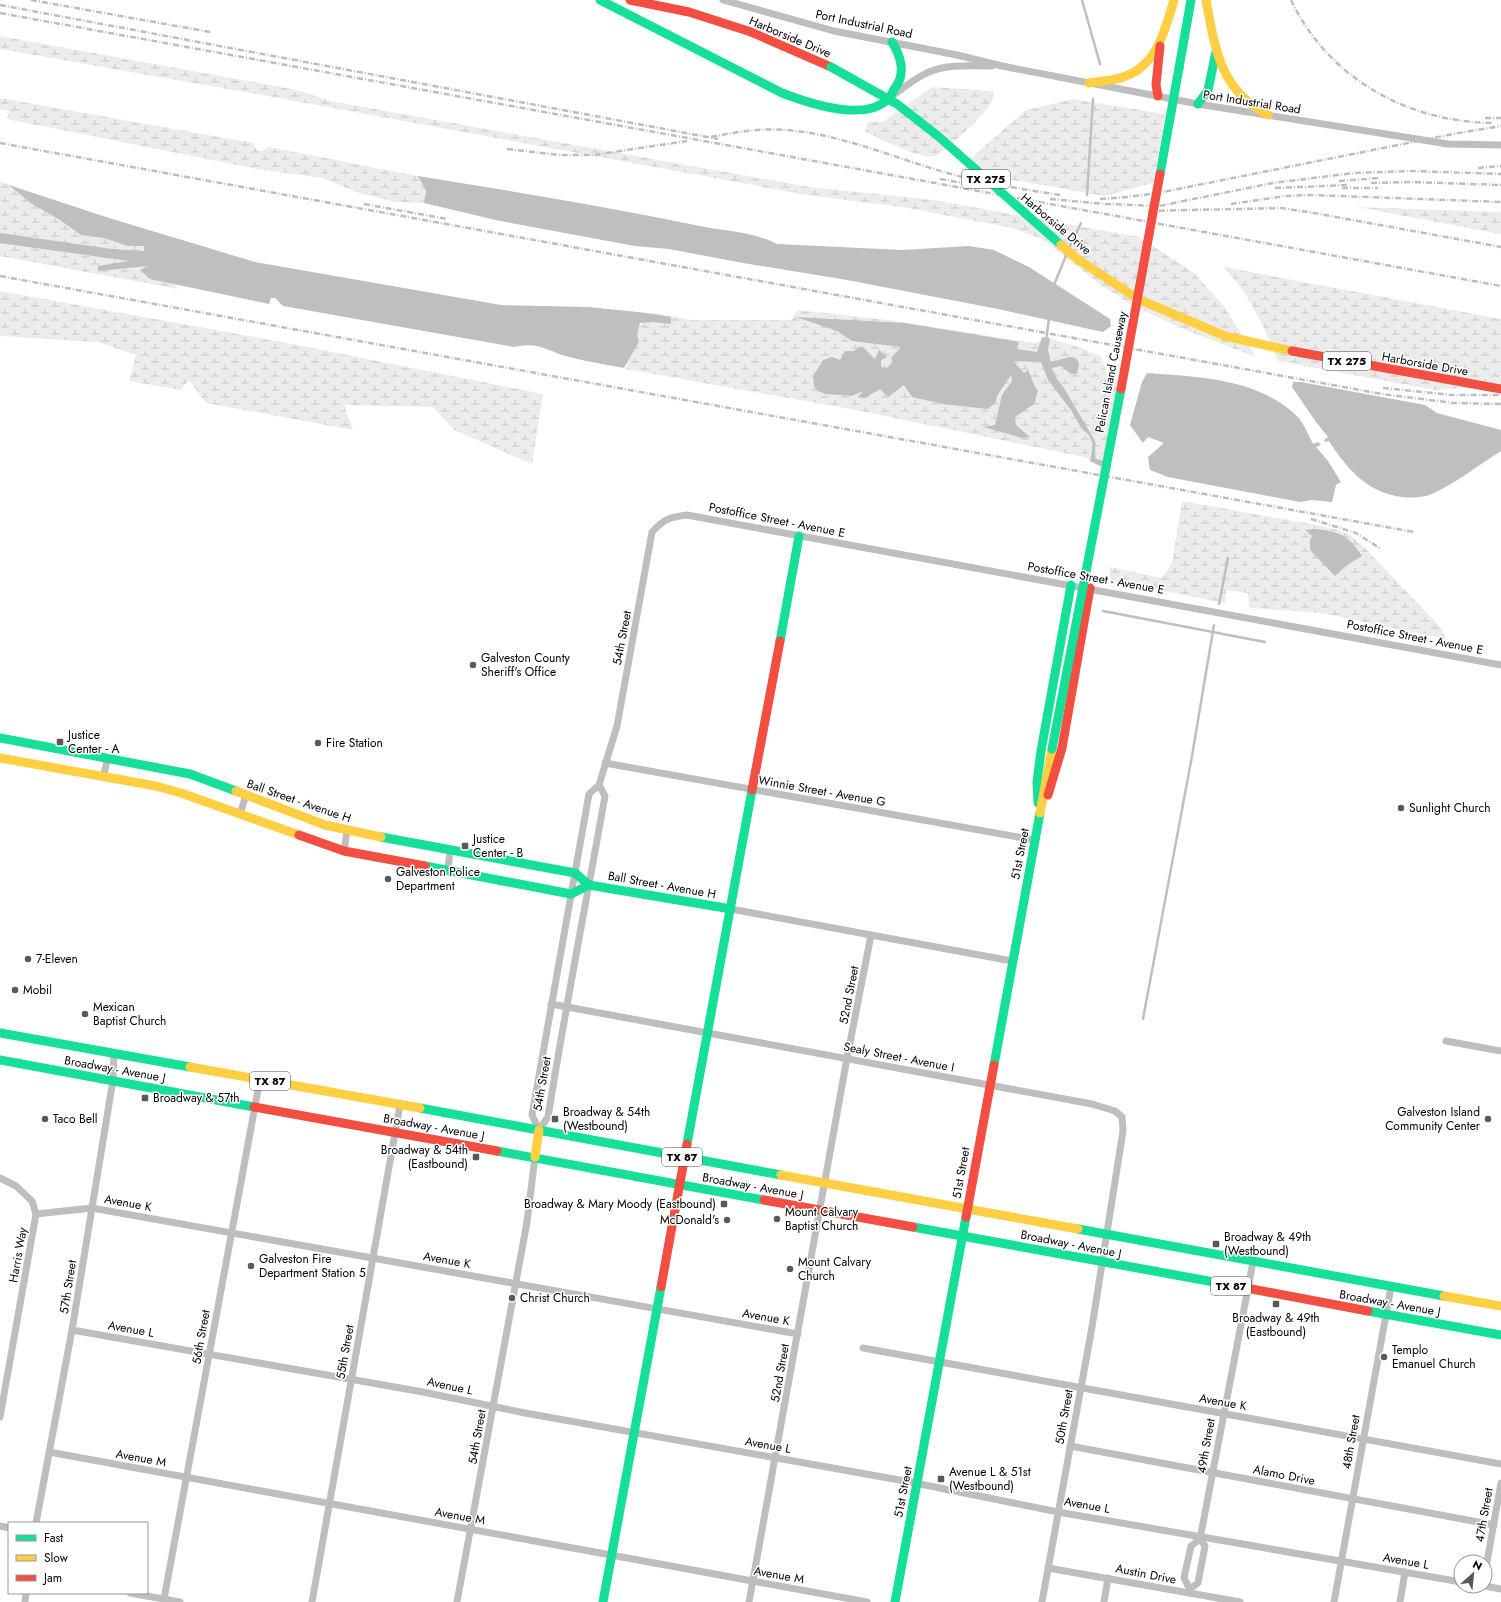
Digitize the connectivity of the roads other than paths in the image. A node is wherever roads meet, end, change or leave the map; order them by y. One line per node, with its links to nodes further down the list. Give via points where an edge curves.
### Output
1 (600, 0): 13 (main road, via 782,93 808,103 846,109 868,108)
2 (630, 0): 17 (main road, Harborside Drive / TX 275, bridge, via 689,12 737,28 831,67 897,104 938,136 1076,258)
3 (722, 0): 7 (street, Port Industrial Road, via 834,31)
4 (1174, 0): 8 (main road)
5 (1191, 0): 17 (main road, Pelican Island Causeway, bridge)
6 (1206, 0): 9 (main road)
7 (892, 42): 10 (street, Port Industrial Road); 13 (main road, via 900,54 902,66 899,83)
8 (1160, 43): 11 (main road, via 1150,59 1126,75); 12 (main road, via 1156,85)
9 (1216, 52): 14 (main road, via 1208,90); 15 (main road, via 1230,84 1244,100)
10 (1002, 66): 11 (street, Port Industrial Road); 13 (street, Port Industrial Road, via 954,66 930,72)
11 (1089, 83): 12 (street, Port Industrial Road)
12 (1158, 96): 14 (street, Port Industrial Road)
13 (888, 100)
14 (1198, 104): 15 (street, Port Industrial Road)
15 (1268, 116): 16 (street, Port Industrial Road, via 1448,144)
16 (1501, 145)
17 (1138, 299): 18 (main road, Harborside Drive / TX 275, via 1225,336 1272,348); 25 (main road, Pelican Island Causeway, bridge)
18 (1501, 389)
19 (687, 515): 20 (street, Postoffice Street - Avenue E); 28 (street, 54th Street, via 671,517 661,522 652,532 617,726)
20 (799, 536): 21 (street, Postoffice Street - Avenue E); 31 (main road)
21 (1071, 585): 22 (street, Postoffice Street - Avenue E); 34 (main road, via 1041,751 1037,782)
22 (1090, 588): 23 (street, Postoffice Street - Avenue E); 34 (main road, via 1062,748 1055,776)
23 (1501, 665)
24 (0, 738): 27 (main road, Ball Street - Avenue H)
25 (1052, 749): 34 (main road, 51st Street)
26 (0, 758): 29 (main road)
27 (108, 758): 29 (street); 32 (main road, Ball Street - Avenue H, via 190,774)
28 (605, 763): 30 (street, 54th Street); 31 (street, Winnie Street - Avenue G)
29 (103, 777): 33 (main road, via 177,792)
30 (599, 785): 40 (street, 54th Street, via 589,794); 41 (street, 54th Street, via 605,796)
31 (753, 790): 36 (street, Winnie Street - Avenue G); 43 (main road)
32 (246, 795): 33 (street); 35 (main road, Ball Street - Avenue H)
33 (240, 814): 38 (main road)
34 (1038, 821): 36 (main road, 51st Street)
35 (347, 831): 37 (main road, Ball Street - Avenue H); 38 (street)
36 (1035, 840): 45 (main road, 51st Street)
37 (450, 850): 39 (street); 40 (main road, Ball Street - Avenue H)
38 (344, 851): 39 (main road)
39 (448, 869): 42 (main road)
40 (575, 873): 41 (main road, Ball Street - Avenue H); 42 (street, 54th Street)
41 (589, 885): 42 (main road, Ball Street - Avenue H); 43 (main road, Ball Street - Avenue H); 47 (street, 54th Street)
42 (571, 894): 46 (street, 54th Street)
43 (731, 909): 44 (street); 48 (main road)
44 (871, 935): 45 (street); 53 (street, 52nd Street)
45 (1012, 962): 57 (main road, 51st Street)
46 (551, 1004): 47 (street, Sealy Street - Avenue I); 60 (street, 54th Street, via 532,1114)
47 (566, 1007): 48 (street, Sealy Street - Avenue I); 60 (street, 54th Street, via 548,1117)
48 (708, 1032): 53 (street, Sealy Street - Avenue I); 63 (main road)
49 (0, 1033): 52 (main road, Broadway - Avenue J / TX 87)
50 (1446, 1041): 51 (street)
51 (1501, 1051)
52 (114, 1053): 55 (street, 57th Street); 56 (main road, Broadway - Avenue J / TX 87)
53 (847, 1058): 57 (street, Sealy Street - Avenue I); 65 (street, 52nd Street)
54 (0, 1060): 55 (main road, Broadway - Avenue J / TX 87)
55 (113, 1080): 59 (main road, Broadway - Avenue J / TX 87); 67 (street, 57th Street)
56 (260, 1080): 58 (main road, Broadway - Avenue J / TX 87); 59 (street, 56th Street)
57 (989, 1085): 68 (main road, 51st Street); 73 (street, Sealy Street - Avenue I, via 1092,1104 1115,1111 1122,1117 1123,1131)
58 (400, 1105): 60 (main road, Broadway - Avenue J / TX 87); 61 (street, 55th Street)
59 (255, 1106): 61 (main road, Broadway - Avenue J / TX 87); 71 (street, 56th Street)
60 (539, 1130): 62 (main road); 63 (main road, Broadway - Avenue J / TX 87)
61 (395, 1132): 62 (main road, Broadway - Avenue J / TX 87); 74 (street, 55th Street)
62 (535, 1157): 66 (main road, Broadway - Avenue J / TX 87); 77 (street, 54th Street)
63 (685, 1158): 65 (main road, Broadway - Avenue J / TX 87); 66 (main road)
64 (0, 1178): 70 (street, via 16,1186 32,1201)
65 (826, 1183): 68 (main road, Broadway - Avenue J / TX 87); 69 (street, 52nd Street)
66 (680, 1185): 69 (main road, Broadway - Avenue J / TX 87); 81 (main road)
67 (92, 1208): 70 (street, Avenue K); 71 (street, Avenue K); 83 (street, 57th Street)
68 (967, 1210): 72 (main road, 51st Street); 73 (main road, Broadway - Avenue J / TX 87)
69 (820, 1211): 72 (main road, Broadway - Avenue J / TX 87); 84 (street, 52nd Street)
70 (36, 1214): 93 (street, Harris Way)
71 (232, 1232): 74 (street, Avenue K); 87 (street, 56th Street)
72 (962, 1236): 76 (main road, Broadway - Avenue J / TX 87); 88 (main road, 51st Street)
73 (1108, 1236): 75 (main road, Broadway - Avenue J / TX 87); 76 (street, 50th Street)
74 (374, 1258): 77 (street, Avenue K); 89 (street, 55th Street)
75 (1252, 1262): 78 (main road, Broadway - Avenue J / TX 87); 79 (street, 49th Street)
76 (1103, 1263): 79 (main road, Broadway - Avenue J / TX 87); 90 (street, 50th Street)
77 (516, 1284): 81 (street, Avenue K); 91 (street, 54th Street)
78 (1391, 1286): 80 (main road, Broadway - Avenue J / TX 87); 82 (street, 48th Street)
79 (1247, 1289): 82 (main road, Broadway - Avenue J / TX 87); 92 (street, 49th Street)
80 (1501, 1306)
81 (657, 1309): 84 (street, Avenue K); 94 (main road)
82 (1386, 1314): 85 (main road, Broadway - Avenue J / TX 87); 95 (street, 48th Street)
83 (72, 1330): 87 (street, Avenue L); 97 (street, 57th Street)
84 (798, 1334): 98 (street, 52nd Street)
85 (1501, 1335)
86 (863, 1348): 88 (street, Avenue K)
87 (210, 1354): 89 (street, Avenue L); 101 (street, 56th Street)
88 (940, 1362): 90 (street, Avenue K); 102 (main road, 51st Street)
89 (352, 1380): 91 (street, Avenue L); 105 (street, 55th Street)
90 (1081, 1387): 92 (street, Avenue K); 96 (street, 50th Street)
91 (494, 1407): 94 (street, Avenue L); 109 (street, 54th Street)
92 (1223, 1413): 95 (street, Avenue K); 100 (street, 49th Street)
93 (0, 1417)
94 (634, 1432): 98 (street, Avenue L); 112 (main road)
95 (1363, 1439): 99 (street, Avenue K); 104 (street, 48th Street)
96 (1070, 1446): 100 (street, Alamo Drive); 106 (street, 50th Street)
97 (49, 1452): 101 (street, Avenue M); 107 (street, 57th Street)
98 (775, 1457): 102 (street, Avenue L); 117 (street, 52nd Street)
99 (1501, 1464)
100 (1212, 1472): 104 (street, Alamo Drive); 110 (street, 49th Street)
101 (187, 1477): 105 (street, Avenue M); 121 (street, 56th Street)
102 (917, 1484): 106 (street, Avenue L); 128 (main road, 51st Street)
103 (1501, 1484): 108 (street, 47th Street)
104 (1352, 1499): 108 (street, Alamo Drive); 113 (street, 48th Street)
105 (330, 1503): 109 (street, Avenue M); 123 (street, 55th Street)
106 (1058, 1512): 110 (street, Avenue L); 114 (street, 50th Street)
107 (36, 1522)
108 (1494, 1525): 111 (street, 47th Street)
109 (472, 1529): 112 (street, Avenue M); 124 (street, 54th Street)
110 (1200, 1537): 113 (street, Avenue L); 119 (street, 49th Street, via 1204,1546 1198,1583); 119 (street, 49th Street, via 1191,1546 1184,1578)
111 (1489, 1554)
112 (612, 1555): 117 (street, Avenue M); 125 (main road)
113 (1341, 1560): 115 (street, Avenue L); 132 (street, 48th Street)
114 (1048, 1568): 116 (street, Austin Drive); 129 (street, 50th Street)
115 (1405, 1572): 118 (street, Avenue L); 133 (street)
116 (1108, 1578): 119 (street, Austin Drive); 130 (street)
117 (753, 1581): 126 (street, 52nd Street); 127 (street, Avenue M)
118 (1453, 1581)
119 (1189, 1591): 131 (street, Austin Drive)
120 (136, 1594): 121 (street)
121 (164, 1599): 122 (street)
122 (180, 1602)
123 (312, 1602)
124 (457, 1602)
125 (603, 1602)
126 (749, 1602)
127 (867, 1602)
128 (895, 1602)
129 (1042, 1602)
130 (1104, 1602)
131 (1240, 1602)
132 (1334, 1602)
133 (1400, 1602)

